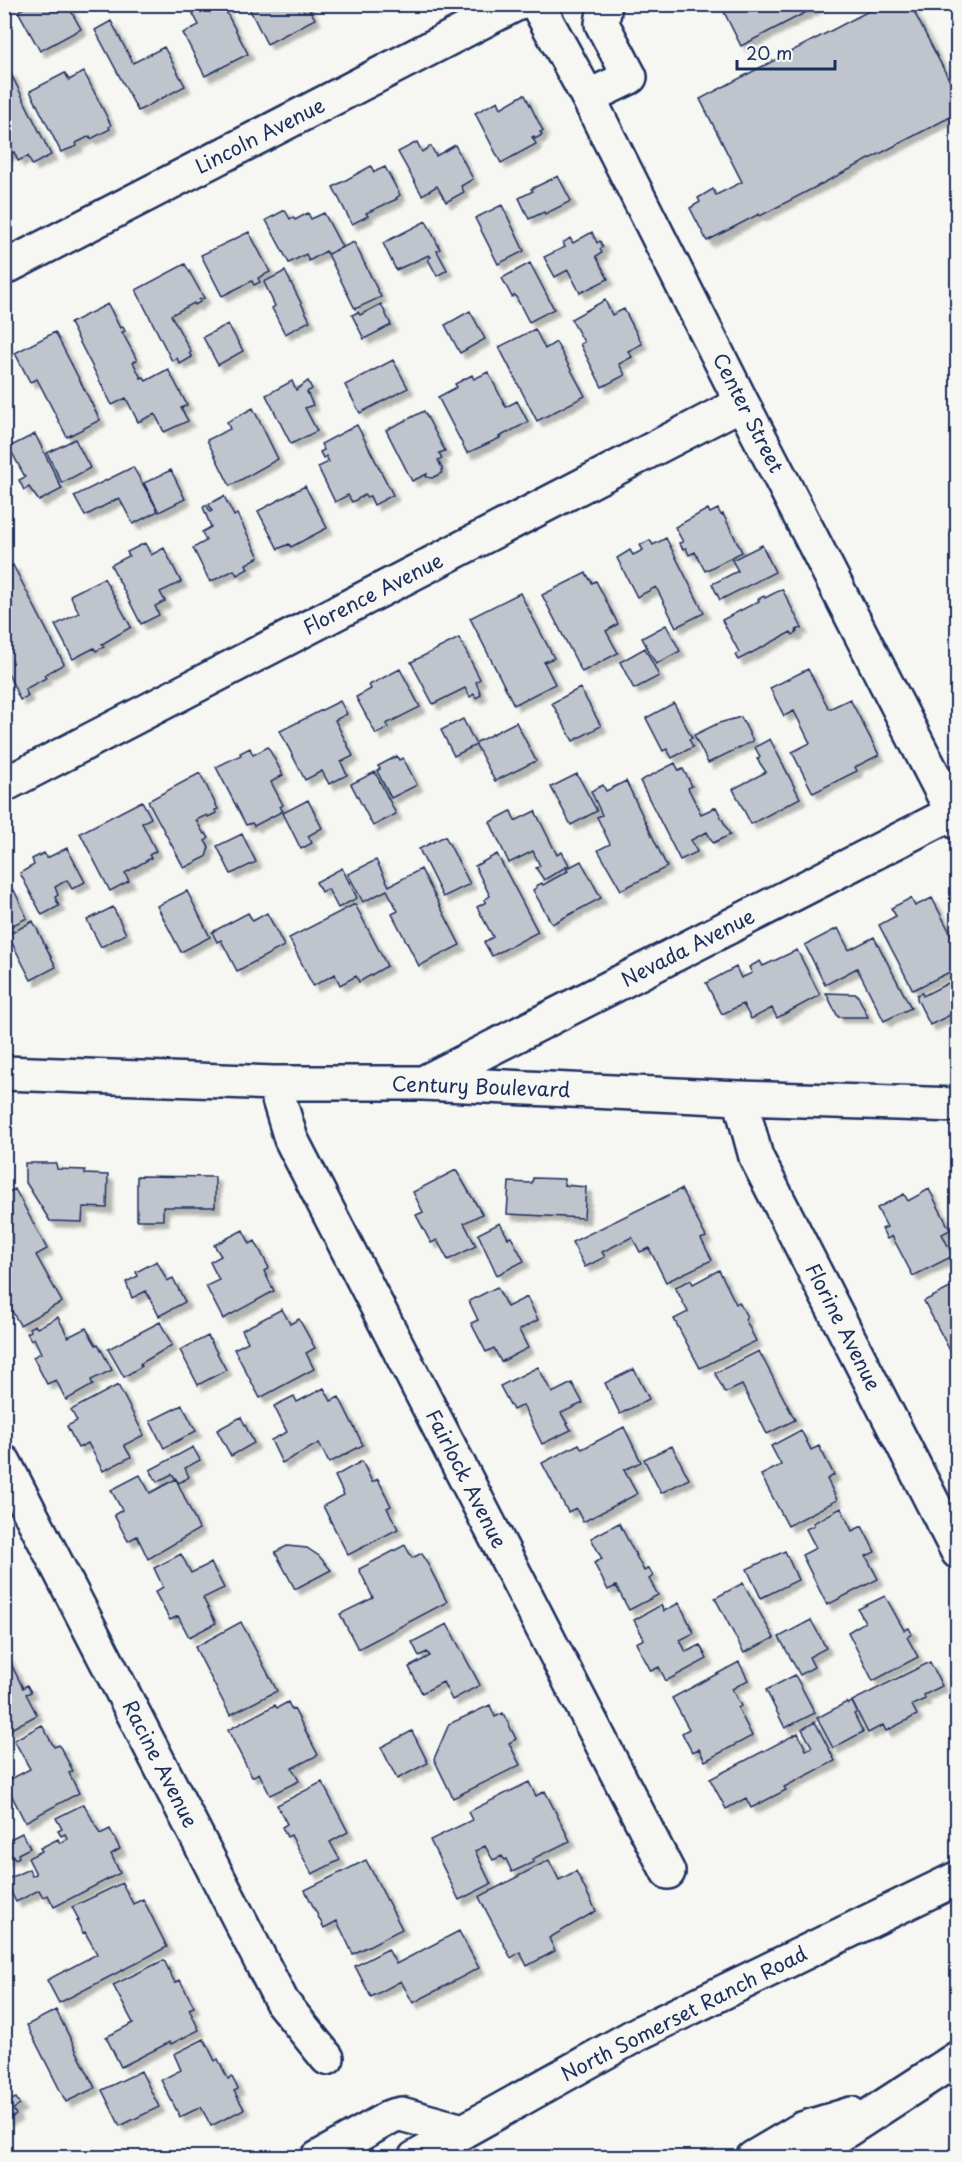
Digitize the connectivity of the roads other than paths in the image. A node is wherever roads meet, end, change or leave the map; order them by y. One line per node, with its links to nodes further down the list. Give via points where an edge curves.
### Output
1 (516, 4): 5 (main road, Lincoln Avenue)
2 (537, 4): 4 (main road, Center Street)
3 (605, 4): 4 (main road, via 602,24 630,77)
4 (588, 97): 6 (main road, Center Street)
5 (4, 268)
6 (742, 403): 7 (main road, Florence Avenue); 8 (main road, Center Street)
7 (4, 785)
8 (955, 818): 11 (main road, Nevada Avenue)
9 (4, 1073): 10 (main road, Century Boulevard)
10 (274, 1083): 11 (main road, Century Boulevard); 16 (main road, Fairlock Avenue, via 291,1138)
11 (423, 1083): 12 (main road, Century Boulevard)
12 (740, 1098): 13 (main road, Century Boulevard); 15 (main road, Florine Avenue, via 756,1158)
13 (957, 1105)
14 (4, 1462): 18 (main road, Racine Avenue, via 282,2002)
15 (957, 1552)
16 (668, 1872)
17 (957, 1878): 21 (main road, North Somerset Ranch Road, via 641,2032)
18 (327, 2058)
19 (957, 2058): 20 (main road)
20 (887, 2103): 24 (main road, via 802,2128); 25 (main road)
21 (463, 2131): 22 (main road, via 401,2114); 23 (main road, North Somerset Ranch Road)
22 (318, 2157)
23 (415, 2157)
24 (753, 2157)
25 (804, 2157)

